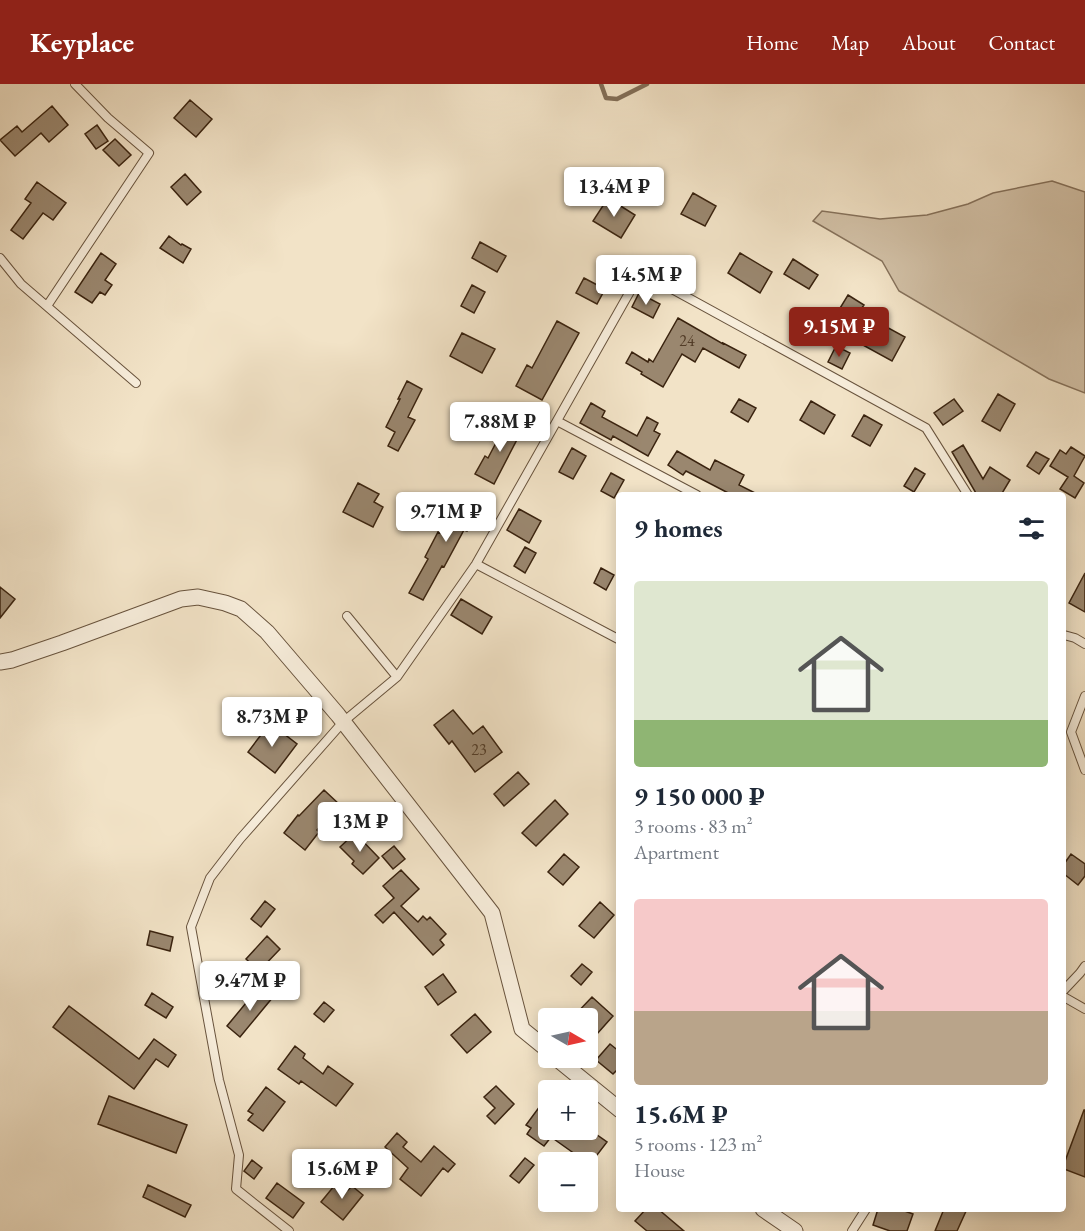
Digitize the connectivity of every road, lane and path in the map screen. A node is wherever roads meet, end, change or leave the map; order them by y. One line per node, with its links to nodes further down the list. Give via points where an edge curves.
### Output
1 (75, 84): 3 (lane, via 149,153)
2 (0, 258): 3 (lane, via 21,284)
3 (47, 306): 4 (lane)
4 (136, 383)
5 (556, 422): 6 (lane); 7 (lane, via 641,272 926,428); 8 (lane)
6 (691, 492)
7 (966, 492)
8 (476, 564): 11 (lane); 14 (lane)
9 (347, 616): 14 (lane)
10 (1066, 636): 12 (lane)
11 (616, 638)
12 (1085, 644)
13 (0, 662): 16 (street, via 62,644 181,599 198,597 241,609 267,632)
14 (397, 677): 16 (lane)
15 (1085, 696): 17 (lane, via 1071,732)
16 (343, 722): 22 (street, via 492,913 522,1029); 27 (lane, via 210,878 191,927 219,1080 239,1155 236,1189)
17 (1085, 770)
18 (1085, 966): 19 (lane)
19 (1066, 988)
20 (1066, 998): 21 (lane)
21 (1085, 1009)
22 (538, 1042)
23 (568, 1068): 24 (street)
24 (616, 1107)
25 (767, 1212): 28 (street)
26 (864, 1212): 29 (lane)
27 (289, 1231)
28 (795, 1231)
29 (852, 1231)

